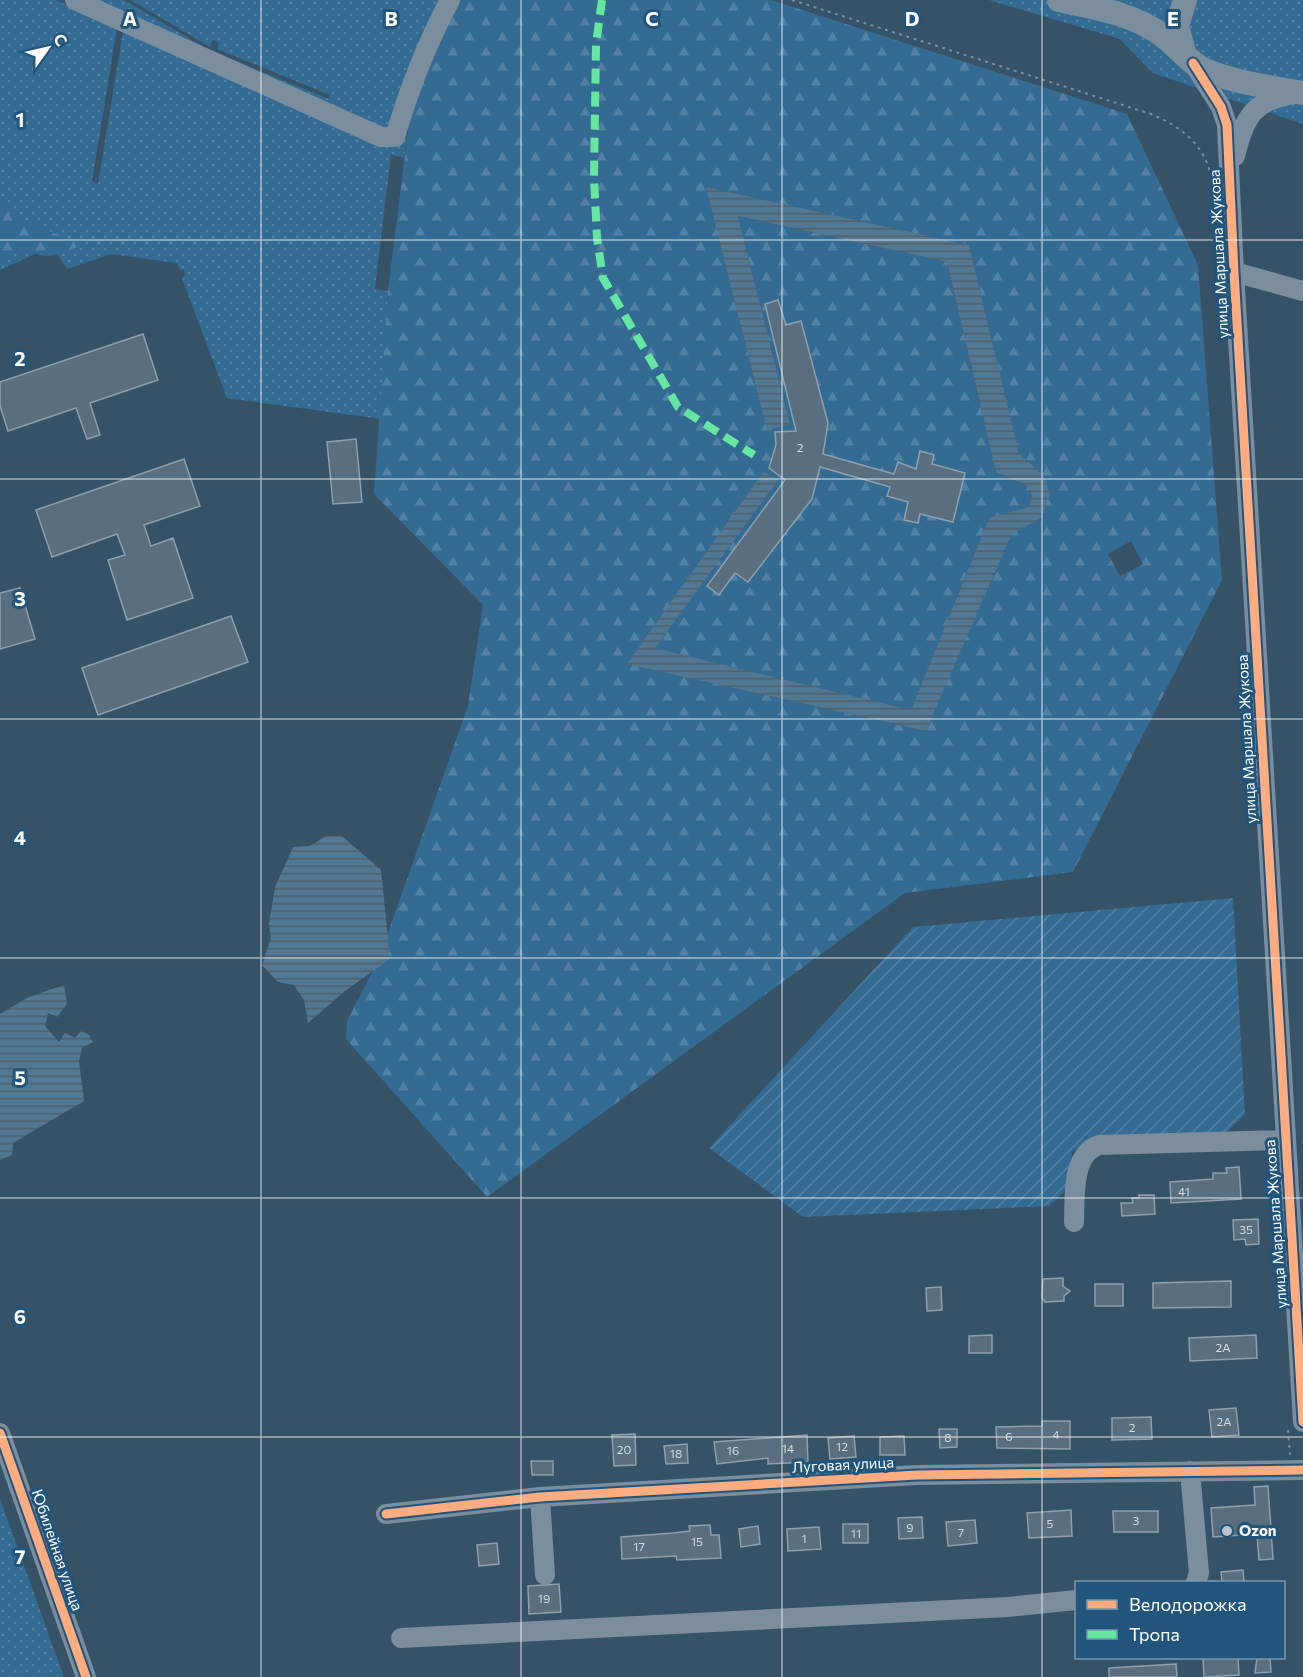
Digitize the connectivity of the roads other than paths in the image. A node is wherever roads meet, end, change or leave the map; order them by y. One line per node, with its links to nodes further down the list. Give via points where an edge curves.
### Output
1 (75, 0): 2 (street, via 381,137 395,137 435,27)
2 (450, 0)
3 (1059, 0): 5 (main road, via 1142,22)
4 (1185, 0): 5 (main road, via 1177,26)
5 (1188, 57): 6 (main road, via 1222,76); 7 (street, улица Маршала Жукова, via 1221,107 1227,125)
6 (1303, 93): 7 (street, улица Маршала Жукова, via 1280,96 1254,110 1241,132)
7 (1231, 174): 8 (street, улица Маршала Жукова)
8 (1234, 272): 9 (street); 10 (street, улица Маршала Жукова)
9 (1303, 291)
10 (1285, 1140): 11 (street, via 1099,1145 1089,1149 1082,1160 1075,1186); 12 (street, улица Маршала Жукова)
11 (1074, 1222)
12 (1300, 1324): 13 (street, улица Маршала Жукова)
13 (1303, 1416): 14 (street, улица Маршала Жукова)
14 (1303, 1422)
15 (0, 1433): 24 (street, Юбилейная улица)
16 (1303, 1470): 17 (street, Луговая улица)
17 (1190, 1471): 18 (street, Луговая улица, via 917,1475); 21 (street, via 1199,1573)
18 (540, 1497): 19 (street, Луговая улица); 20 (street)
19 (386, 1514)
20 (545, 1575)
21 (1196, 1581)
22 (1075, 1600): 23 (street, via 1008,1607)
23 (401, 1638)
24 (86, 1677)

